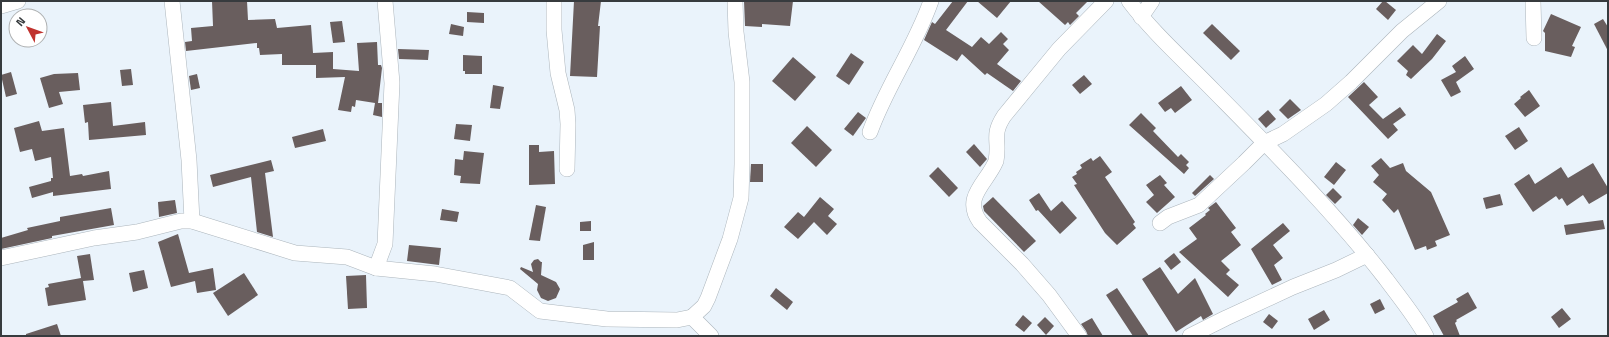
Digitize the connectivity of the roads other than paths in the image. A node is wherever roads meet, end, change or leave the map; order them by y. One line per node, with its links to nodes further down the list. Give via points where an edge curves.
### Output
1 (18, 1): 12 (street)
2 (172, 1): 18 (street, via 189,160)
3 (385, 1): 22 (street, via 392,83 385,244)
4 (554, 1): 17 (street, via 558,73 567,110)
5 (735, 1): 23 (street, via 742,82 741,198 730,239 708,298)
6 (931, 1): 15 (street, via 912,47 879,109)
7 (1106, 1): 25 (street, via 1059,49 1004,116 995,133 996,161 974,198 973,206 974,214 980,222 1050,295)
8 (1129, 1): 13 (street)
9 (1152, 1): 13 (street)
10 (1439, 1): 16 (street, via 1402,31 1326,104 1283,134)
11 (1533, 1): 14 (street)
12 (1, 6)
13 (1141, 17): 16 (street)
14 (1534, 38)
15 (870, 132)
16 (1264, 143): 19 (street, via 1199,205); 20 (street, via 1333,215)
17 (567, 169)
18 (192, 221): 21 (street, via 181,221); 22 (street, via 281,249 347,257)
19 (1160, 223)
20 (1367, 255): 26 (street); 27 (street, via 1410,310)
21 (1, 258)
22 (376, 268): 23 (street, via 435,274 510,288 540,312 557,315 628,320)
23 (692, 318): 24 (street)
24 (711, 336)
25 (1079, 336)
26 (1190, 336)
27 (1426, 336)

